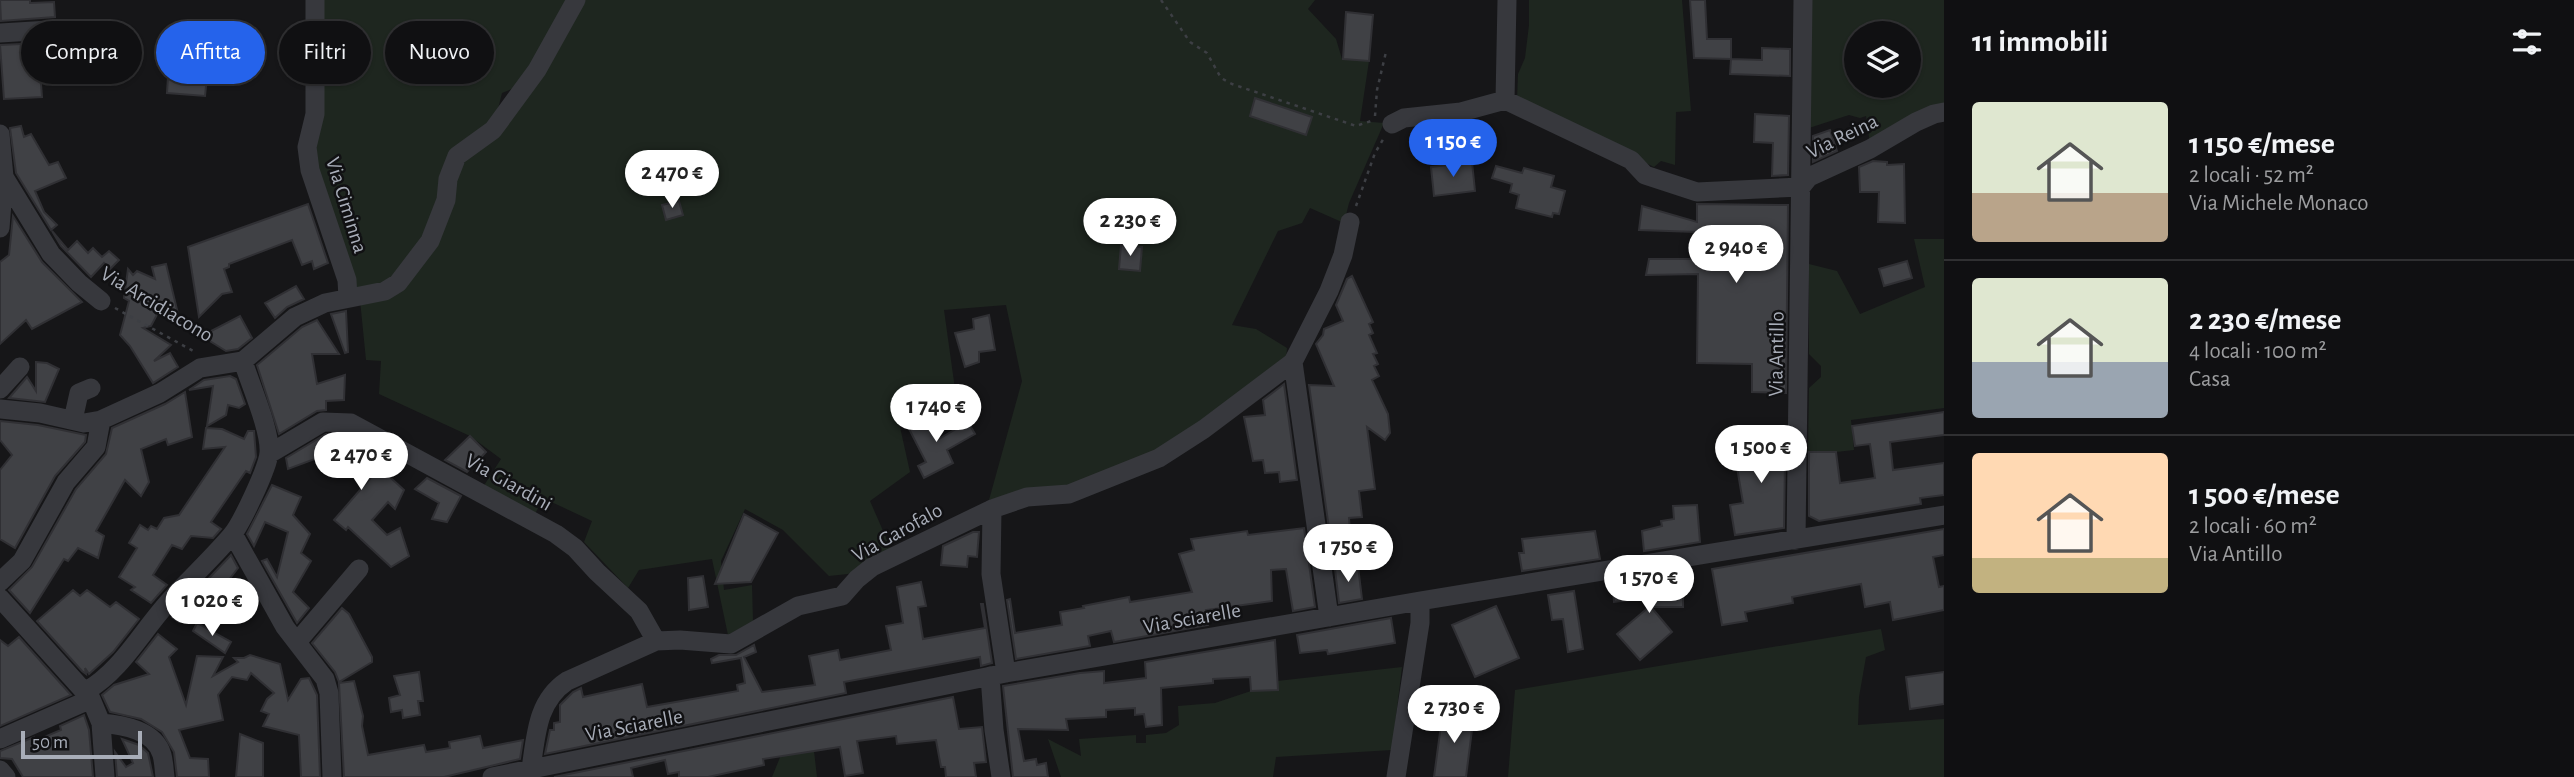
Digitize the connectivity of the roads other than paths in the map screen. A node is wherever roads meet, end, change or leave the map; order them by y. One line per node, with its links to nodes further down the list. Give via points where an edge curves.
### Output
1 (315, 0): 15 (street, Via Ciminna, via 315,114 308,157 347,280)
2 (576, 0): 15 (street, via 537,70 493,130 457,156 446,200 419,256 398,283 385,291)
3 (1507, 0): 7 (street)
4 (1803, 0): 12 (street, Via Antillo)
5 (21, 32): 6 (street)
6 (0, 33)
7 (1505, 100): 9 (street); 12 (street, via 1630,160 1645,174 1698,192)
8 (1944, 112): 12 (street, Via Reina, via 1809,177)
9 (1392, 124)
10 (0, 134): 11 (street)
11 (4, 177): 14 (street); 16 (street, Via Arcidiacono, via 51,254)
12 (1801, 187): 29 (street, Via Antillo)
13 (1350, 222): 18 (street, via 1329,291)
14 (0, 228)
15 (348, 298): 17 (street, via 295,317)
16 (101, 301)
17 (243, 361): 23 (street, via 200,368 160,393); 25 (street)
18 (1293, 362): 26 (street, Via Garofalo, via 1159,458 1069,495 1027,497); 33 (street)
19 (20, 367): 21 (street)
20 (91, 388): 24 (street, via 79,393)
21 (0, 389)
22 (0, 409): 24 (street)
23 (100, 420): 24 (street); 31 (street, via 96,447 66,482)
24 (73, 421)
25 (269, 453): 28 (street); 34 (street, Via Giardini, via 323,422 351,424 556,534 639,611)
26 (992, 509): 34 (street, Via Garofalo, via 872,567 842,596 798,606 731,644); 36 (street)
27 (1944, 515): 29 (street, Via Sciarelle)
28 (233, 534): 35 (street); 37 (street)
29 (1796, 540): 32 (street, Via Sciarelle)
30 (359, 569): 35 (street)
31 (0, 595): 37 (street)
32 (1420, 601): 33 (street, Via Sciarelle); 48 (street)
33 (1329, 617): 36 (street, Via Sciarelle)
34 (656, 641): 40 (street, Via Garofalo, via 555,690 538,725)
35 (297, 642): 45 (street, via 325,679 329,692)
36 (998, 674): 40 (street, Via Sciarelle); 47 (street, via 994,730)
37 (88, 695): 38 (street); 39 (street)
38 (101, 723): 43 (street); 44 (street, via 121,725 153,740 162,753)
39 (0, 739)
40 (531, 769): 46 (street, Via Sciarelle)
41 (0, 770): 42 (street)
42 (6, 777)
43 (106, 777)
44 (165, 777)
45 (332, 777)
46 (492, 777)
47 (1001, 777)
48 (1396, 777)

